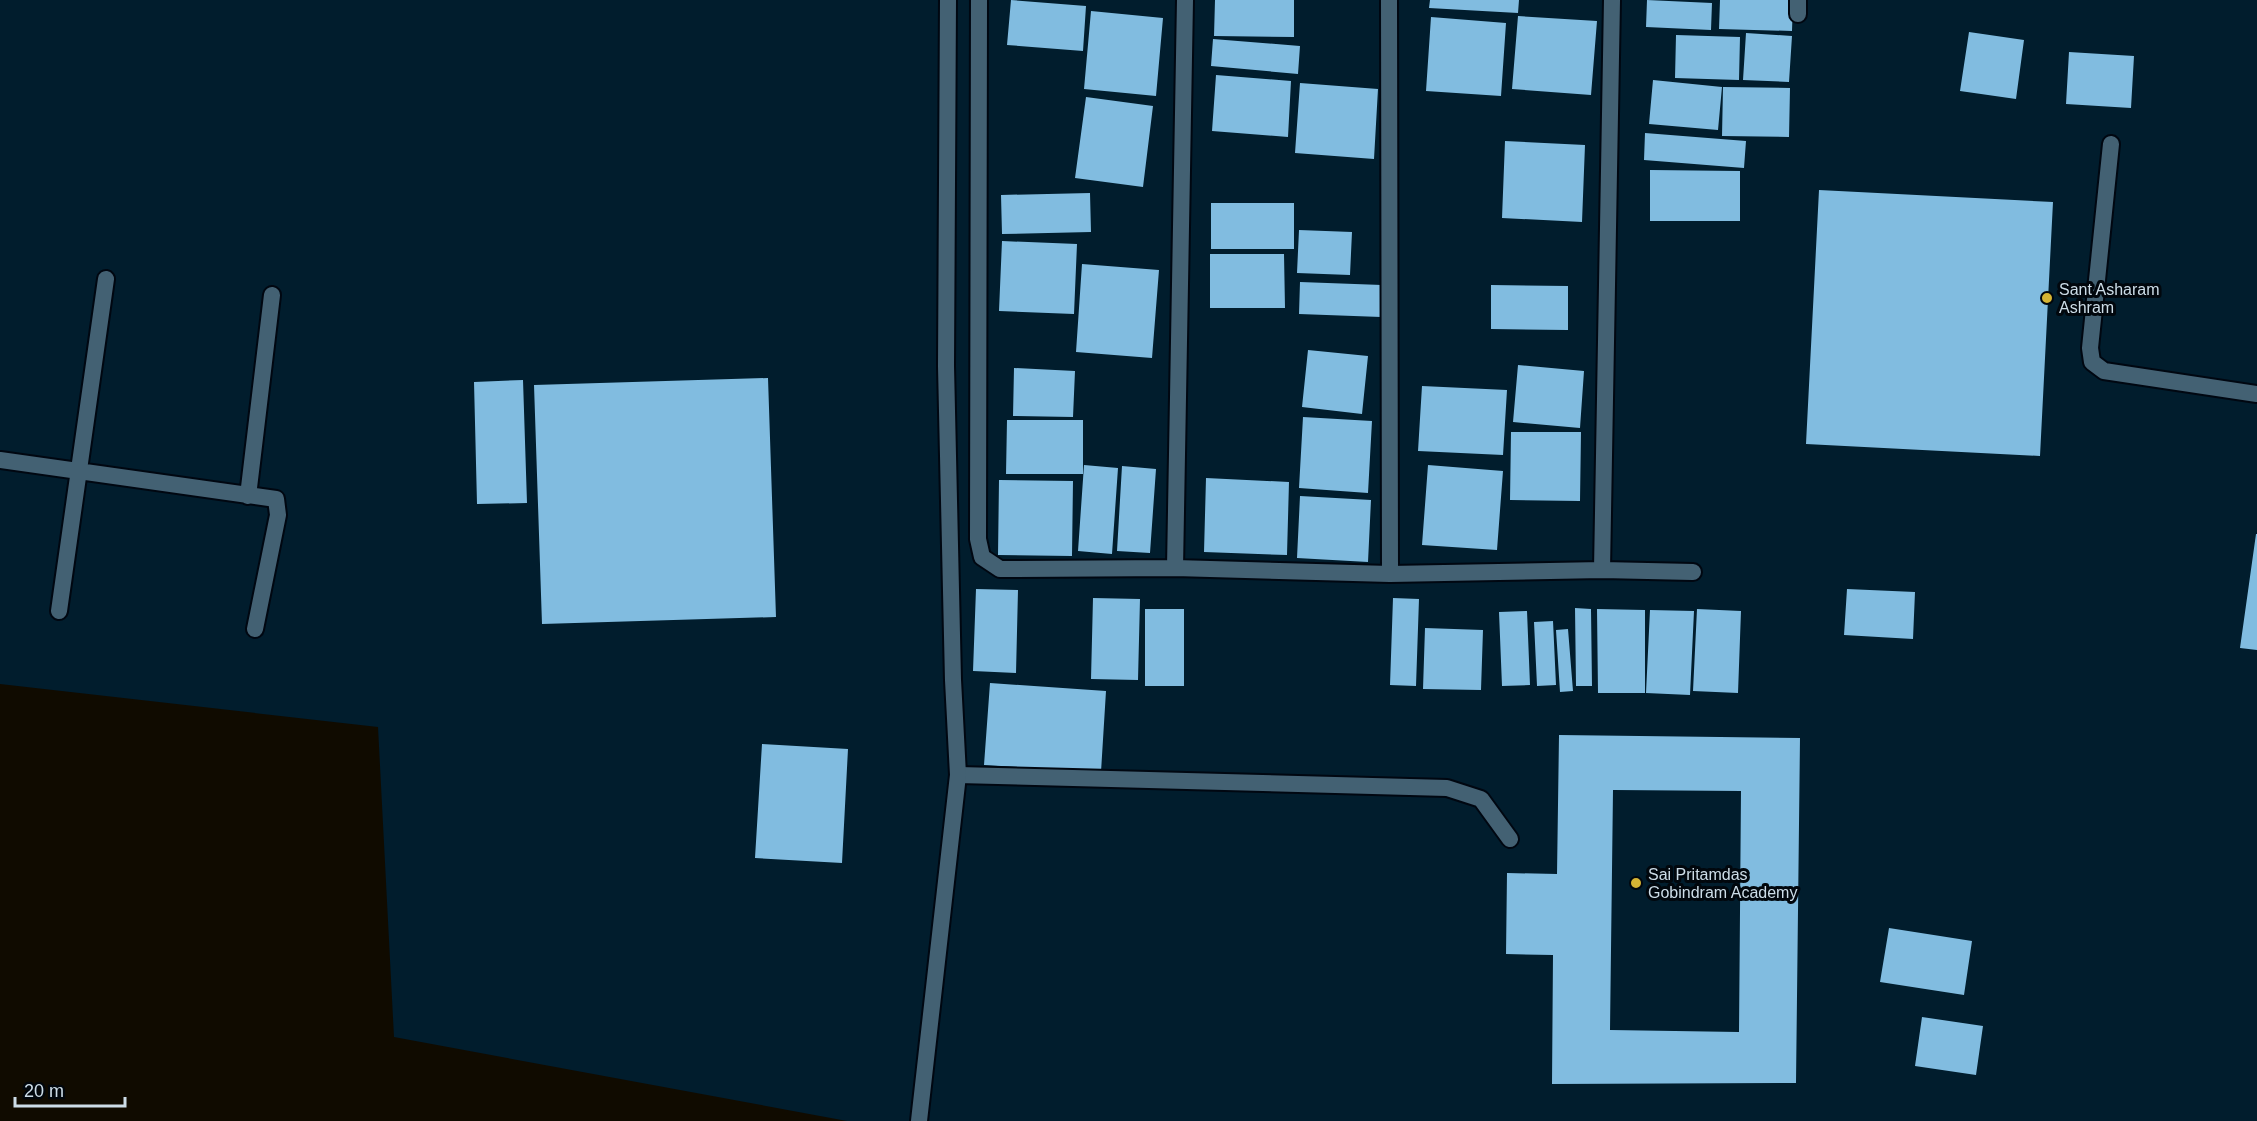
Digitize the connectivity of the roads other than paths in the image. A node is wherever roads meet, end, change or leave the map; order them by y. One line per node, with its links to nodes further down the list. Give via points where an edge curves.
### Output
1 (948, 0): 19 (street, via 946,366)
2 (979, 0): 13 (street, via 978,539 982,557 1000,569)
3 (1185, 0): 13 (street)
4 (1389, 0): 16 (street)
5 (1612, 0): 14 (street)
6 (2110, 144): 9 (street, via 2090,348 2092,362 2104,371)
7 (106, 279): 11 (street)
8 (272, 295): 12 (street)
9 (2257, 394)
10 (0, 460): 11 (street)
11 (80, 472): 12 (street); 17 (street)
12 (248, 496): 18 (street, via 276,499 279,506)
13 (1175, 568): 16 (street)
14 (1602, 570): 15 (street); 16 (street)
15 (1693, 572)
16 (1390, 574)
17 (59, 611)
18 (255, 629)
19 (958, 775): 20 (street, via 1447,788 1480,799); 21 (street)
20 (1510, 839)
21 (919, 1121)

